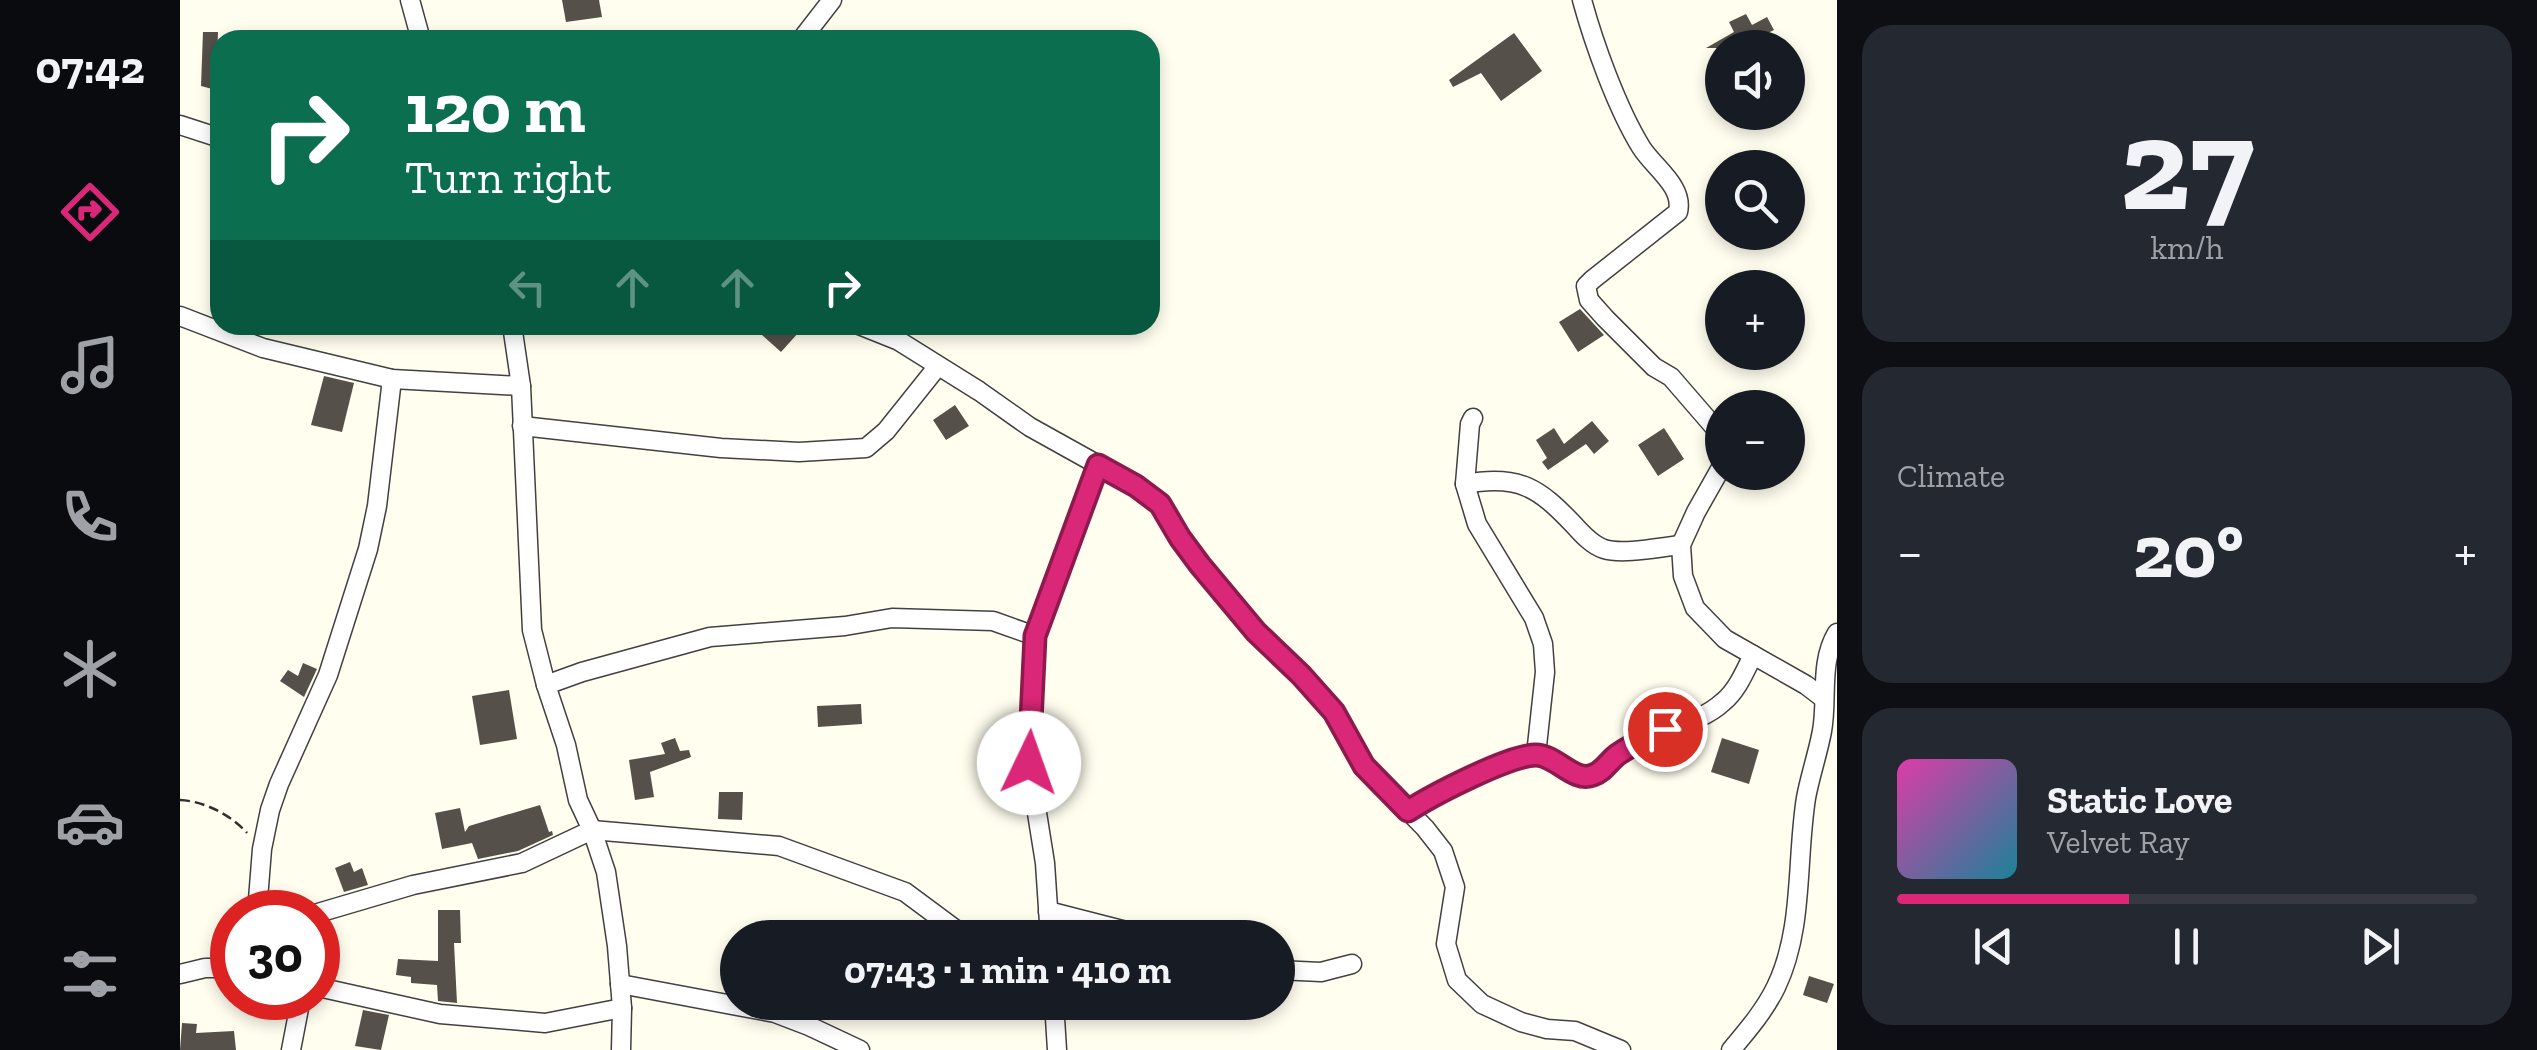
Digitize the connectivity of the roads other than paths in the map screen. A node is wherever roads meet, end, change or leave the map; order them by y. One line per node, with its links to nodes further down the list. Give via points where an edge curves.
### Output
1 (410, 0): 4 (street)
2 (832, 0): 5 (street)
3 (1582, 0): 16 (street, via 1624,115 1680,204 1586,292)
4 (418, 30)
5 (810, 30)
6 (180, 125): 7 (street)
7 (210, 135)
8 (180, 316): 9 (street)
9 (210, 328)
10 (229, 335): 14 (street)
11 (513, 335): 15 (street)
12 (884, 335): 13 (street)
13 (938, 366): 18 (street, via 866,448 721,448); 19 (street)
14 (392, 380): 15 (street); 31 (street, via 368,550 328,675 270,810)
15 (520, 386): 18 (street)
16 (1705, 416)
17 (1473, 418): 20 (street)
18 (522, 426): 26 (street, via 532,630)
19 (1098, 465): 24 (street); 29 (street, via 1160,504 1200,565 1334,712 1364,766)
20 (1466, 484): 22 (street, via 1538,490 1602,549); 28 (street, via 1477,524 1534,618 1542,644)
21 (1709, 490): 22 (street)
22 (1681, 545): 25 (street, via 1695,608 1725,639)
23 (1837, 633): 27 (street)
24 (1035, 636): 26 (street, via 993,621 892,618 710,637); 33 (street, via 1029,763)
25 (1753, 655): 27 (street); 28 (street, via 1724,702 1634,743 1592,776)
26 (546, 685): 30 (street)
27 (1828, 694): 51 (street, via 1806,799 1795,923 1776,987)
28 (1536, 755): 29 (street)
29 (1408, 811): 50 (street, via 1444,851 1453,875 1446,944 1456,980 1482,1004 1521,1022 1575,1031)
30 (592, 830): 32 (street, via 522,863); 34 (street, via 779,846 904,892); 41 (street, via 606,872)
31 (259, 890)
32 (340, 907)
33 (1048, 910): 35 (street); 36 (street)
34 (942, 920)
35 (1049, 920)
36 (1087, 920)
37 (1352, 964): 39 (street)
38 (210, 967): 40 (street)
39 (1295, 971)
40 (180, 974)
41 (620, 984): 43 (street); 48 (street, via 775,1013)
42 (340, 992): 43 (street, via 440,1014 545,1022)
43 (622, 1008): 47 (street)
44 (297, 1020): 46 (street)
45 (1055, 1020): 49 (street)
46 (292, 1050)
47 (621, 1050)
48 (860, 1050)
49 (1057, 1050)
50 (1621, 1050)
51 (1731, 1050)

